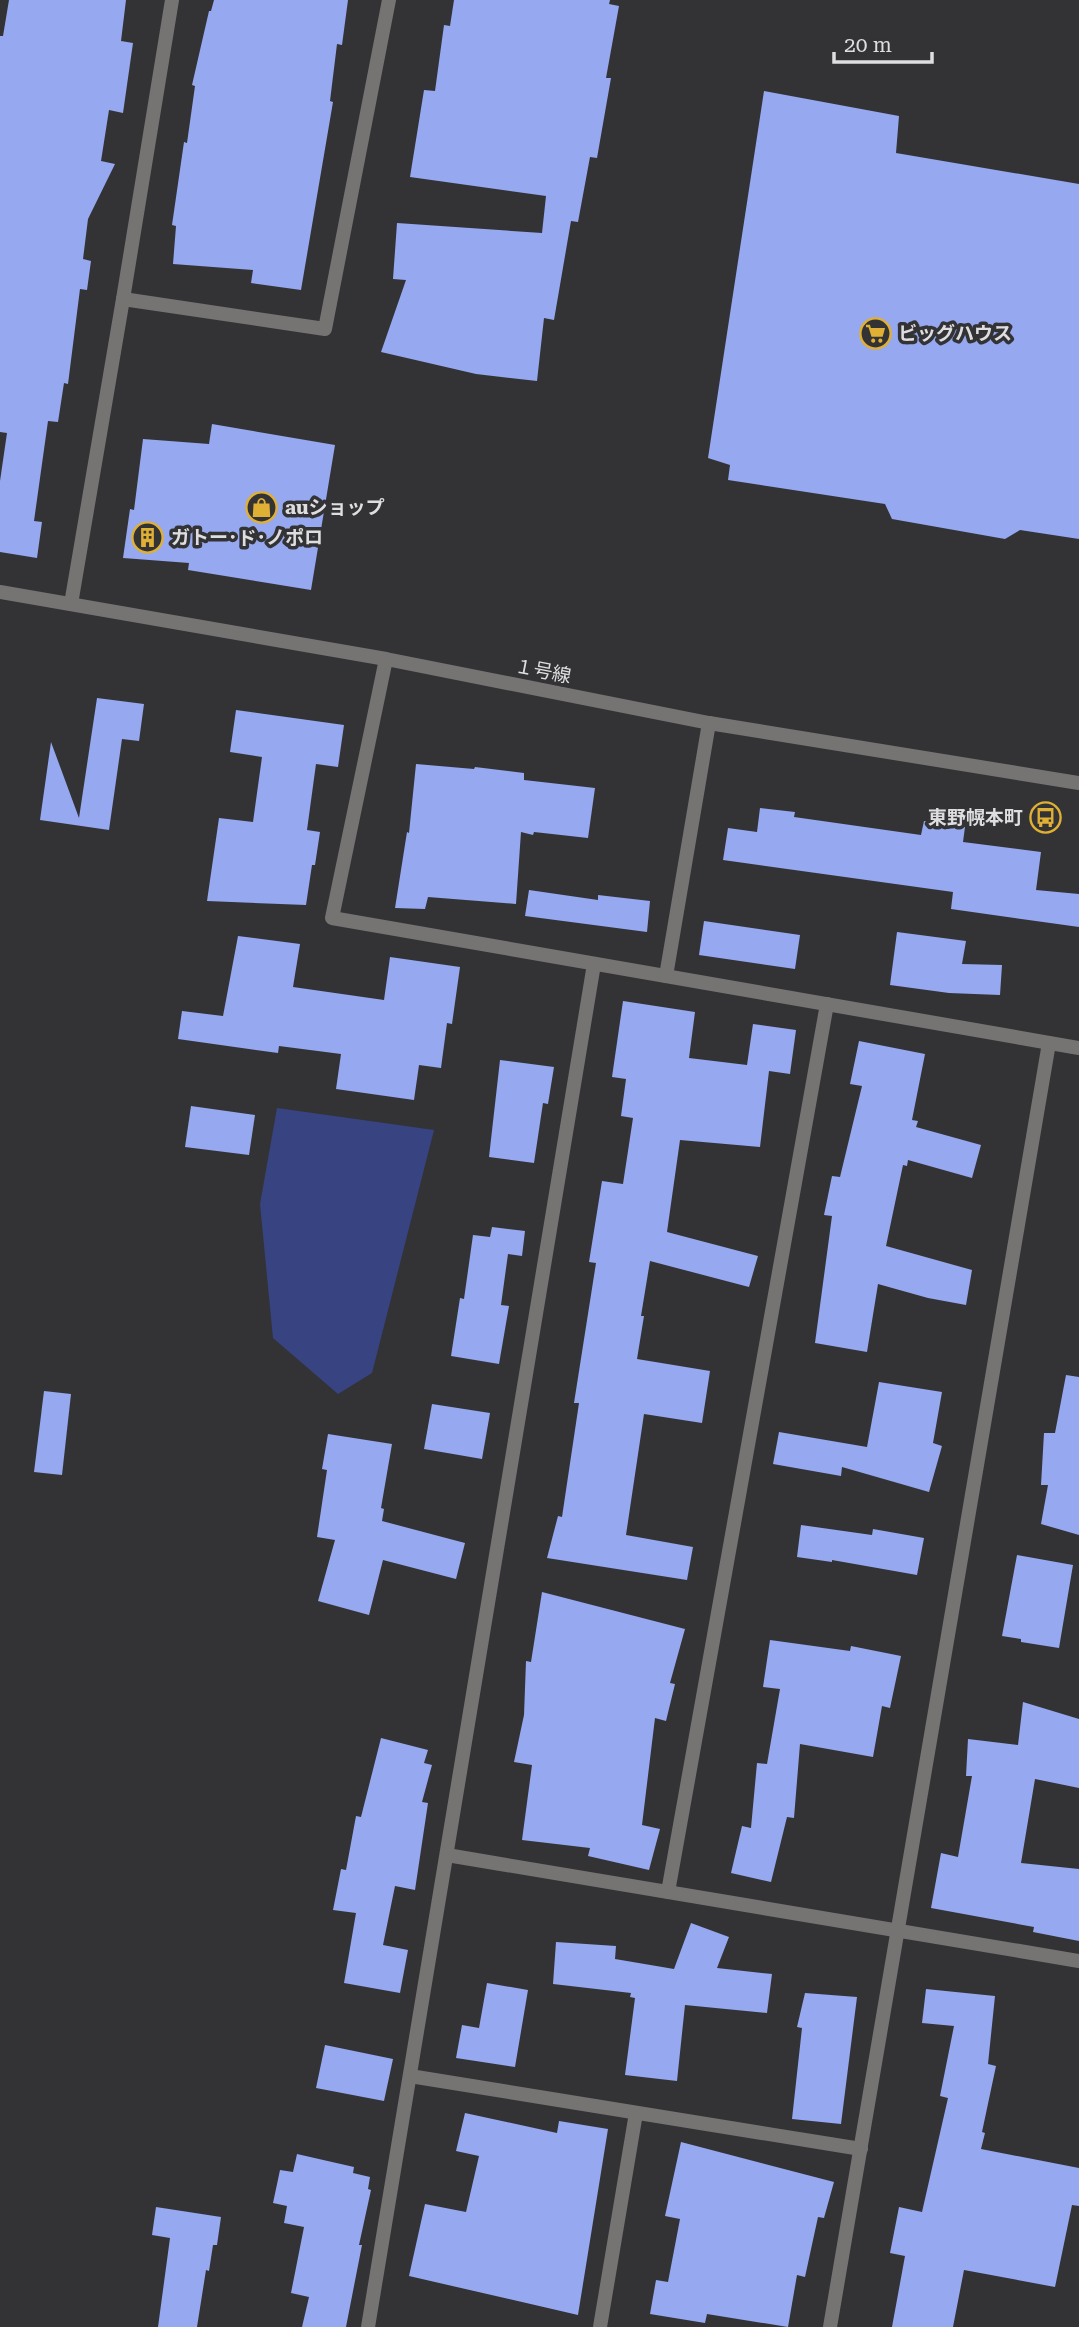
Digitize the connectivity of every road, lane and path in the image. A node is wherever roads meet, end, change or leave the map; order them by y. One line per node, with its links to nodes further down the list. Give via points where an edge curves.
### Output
1 (172, 0): 3 (street)
2 (388, 0): 3 (street, via 325,329)
3 (123, 299): 5 (street)
4 (0, 592): 5 (street, １号線)
5 (71, 604): 6 (street, １号線)
6 (386, 659): 7 (street, １号線); 9 (street, via 332,918)
7 (709, 723): 8 (street, １号線); 10 (street)
8 (1079, 783)
9 (594, 964): 10 (street); 14 (street)
10 (666, 976): 11 (street)
11 (827, 1004): 12 (street); 15 (street)
12 (1049, 1042): 13 (street); 16 (street)
13 (1079, 1048)
14 (447, 1855): 15 (street); 18 (street)
15 (668, 1892): 16 (street)
16 (898, 1931): 17 (street); 20 (street)
17 (1079, 1961)
18 (410, 2076): 19 (street); 21 (street)
19 (636, 2113): 20 (street); 22 (street)
20 (861, 2149): 23 (street)
21 (368, 2327)
22 (600, 2327)
23 (830, 2327)

